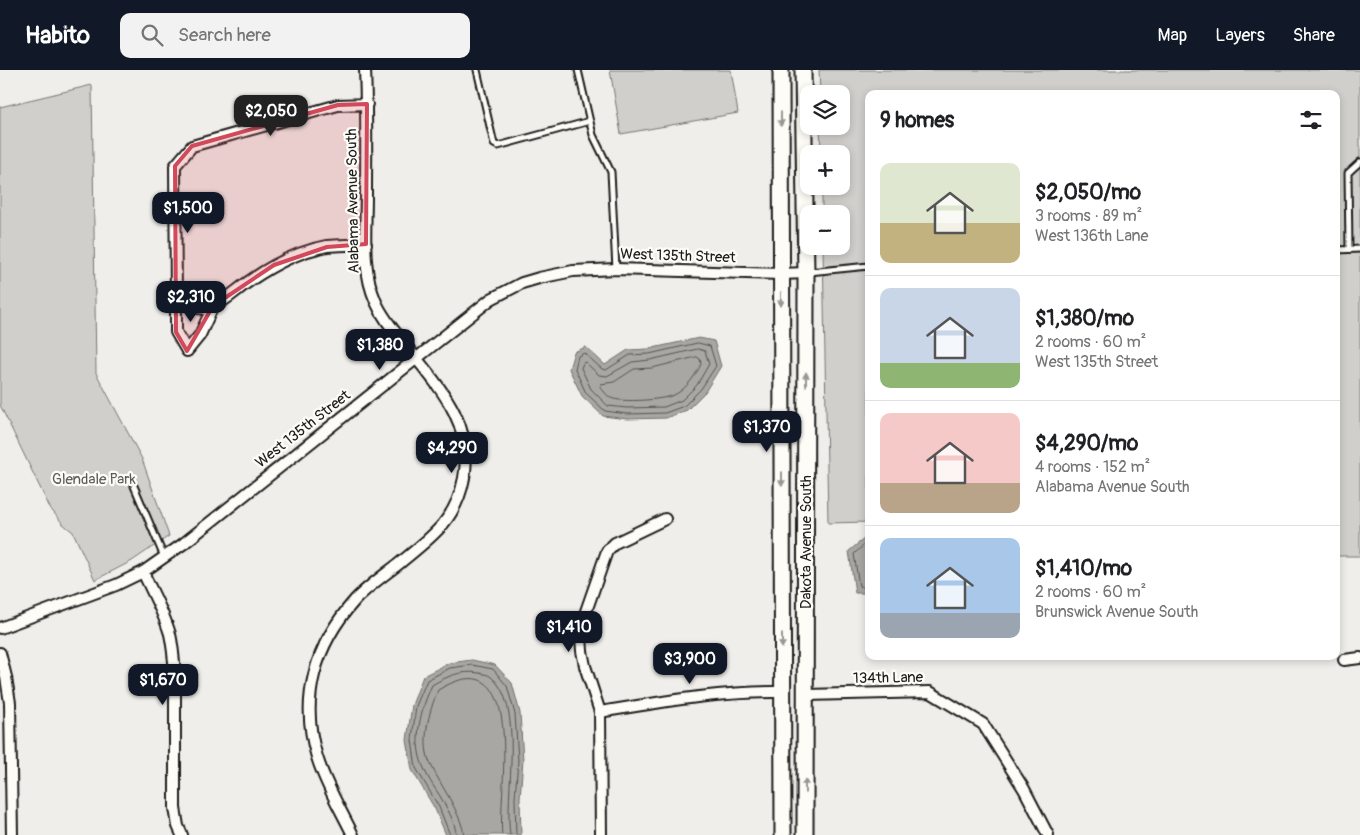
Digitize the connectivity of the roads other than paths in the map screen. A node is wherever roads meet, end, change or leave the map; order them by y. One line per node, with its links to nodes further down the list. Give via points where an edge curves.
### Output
1 (365, 70): 6 (street, Alabama Avenue South)
2 (477, 70): 7 (lane, via 494,144 498,146)
3 (578, 70): 7 (lane)
4 (781, 70): 16 (main road, Dakota Avenue South, one-way to 16)
5 (803, 70): 15 (main road, Dakota Avenue South)
6 (367, 104): 9 (street, Alabama Avenue South); 17 (street, via 338,105 192,146 174,166)
7 (590, 121): 14 (lane, via 593,135 611,172)
8 (1360, 162): 10 (lane, via 1348,173)
9 (366, 244): 18 (street, via 327,246 291,257); 19 (street, Alabama Avenue South, via 370,284 376,302 384,318)
10 (1349, 249): 11 (lane); 12 (lane)
11 (1360, 249)
12 (1340, 250)
13 (865, 266): 15 (lane)
14 (616, 269): 16 (street, West 135th Street); 19 (street, West 135th Street, via 573,271 522,283 484,305)
15 (806, 273): 16 (street, West 135th Street); 29 (main road, Dakota Avenue South, one-way to 15)
16 (781, 274): 28 (main road, Dakota Avenue South, one-way to 28)
17 (176, 296): 18 (street, via 194,307); 18 (street, via 176,332 187,351 200,335)
18 (213, 306)
19 (416, 358): 22 (street, West 135th Street); 33 (street, Alabama Avenue South, via 459,419 466,456 464,476 460,493 444,525 356,599 330,634 314,671 309,717 312,738 324,776)
20 (134, 486): 22 (lane)
21 (665, 519): 30 (street, via 615,543 607,551 584,617 582,651)
22 (164, 557): 23 (street, West 135th Street)
23 (143, 572): 24 (street, West 135th Street); 32 (street, via 169,633 173,654 176,808)
24 (0, 628)
25 (0, 653): 31 (street, via 10,703)
26 (1360, 658): 27 (street)
27 (1344, 660)
28 (782, 692): 30 (street, via 702,696); 35 (main road, Dakota Avenue South)
29 (806, 695): 36 (main road, Dakota Avenue South, one-way to 29); 37 (street, 134th Lane, via 930,692 983,724 1024,789)
30 (600, 712): 34 (street)
31 (12, 835)
32 (182, 835)
33 (353, 835)
34 (601, 835)
35 (782, 835)
36 (805, 835)
37 (1048, 835)

